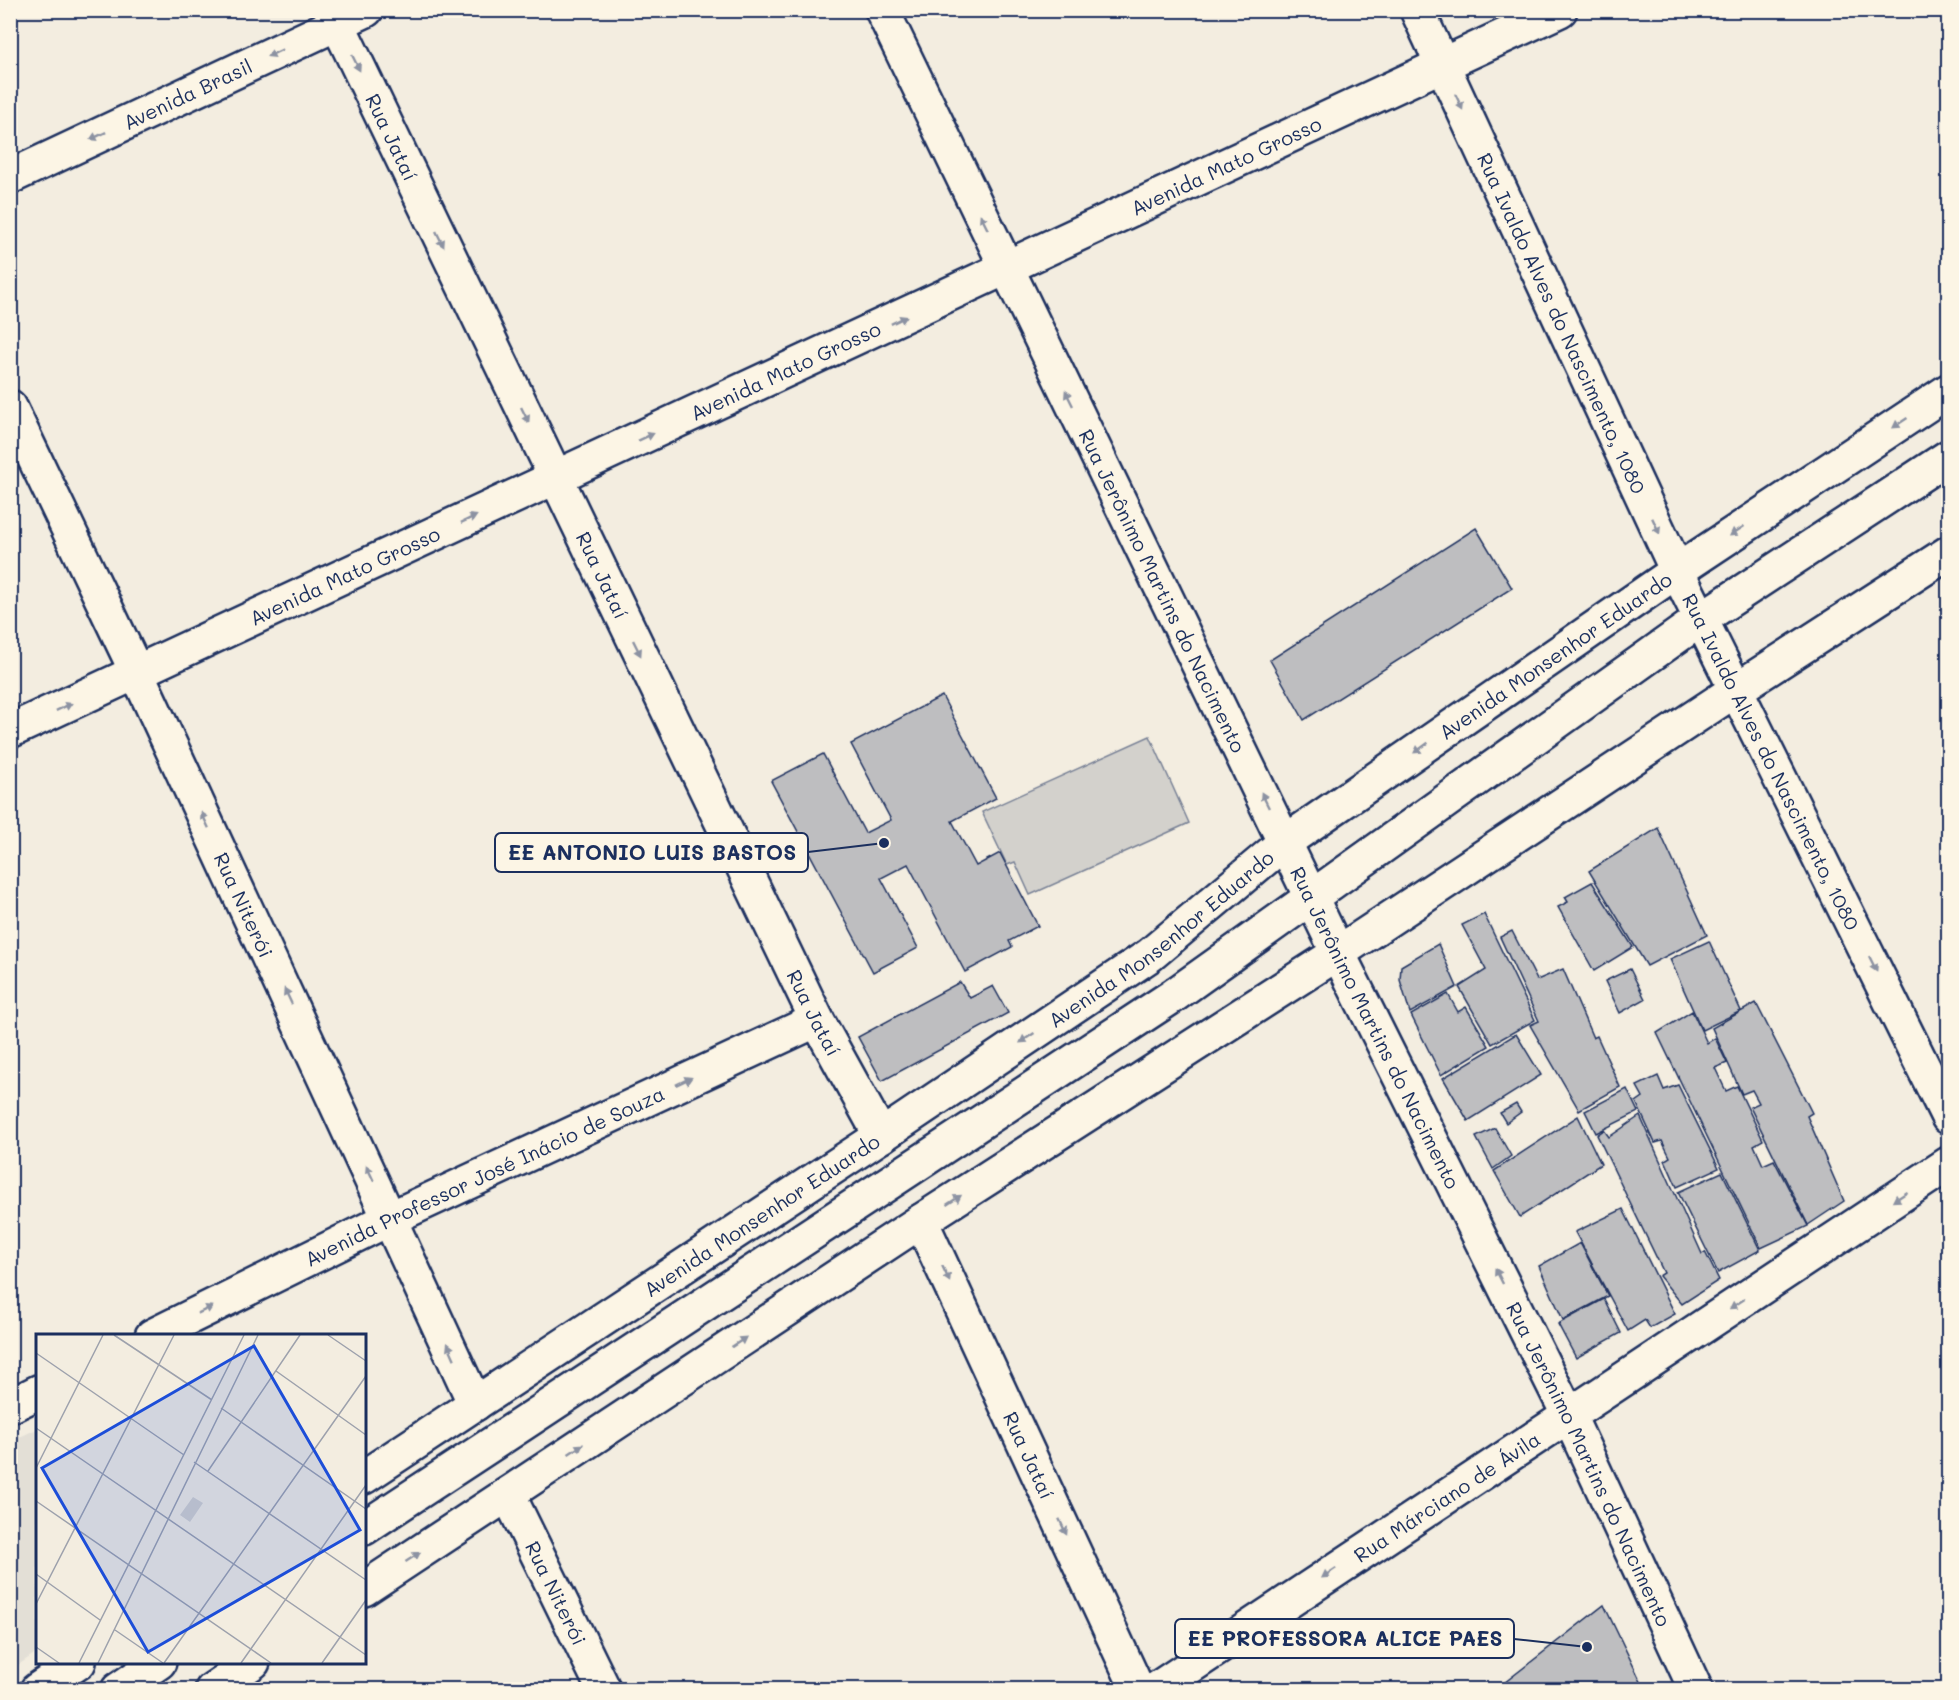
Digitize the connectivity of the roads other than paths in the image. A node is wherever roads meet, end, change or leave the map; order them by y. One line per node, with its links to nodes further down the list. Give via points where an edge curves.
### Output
1 (882, 10): 7 (street, Rua Jerônimo Martins do Nacimento, one-way to 1)
2 (1417, 10): 5 (street, Rua Ivaldo Alves do Nascimento, 1080)
3 (1560, 10): 5 (street, Avenida Mato Grosso)
4 (345, 15): 6 (street, Avenida Brasil, one-way to 6); 11 (street, Rua Jataí, one-way to 11)
5 (1442, 65): 7 (street, Avenida Mato Grosso); 13 (street, Rua Ivaldo Alves do Nascimento, 1080, one-way to 13)
6 (10, 177)
7 (1007, 270): 11 (street, Avenida Mato Grosso, one-way to 7); 18 (street, Rua Jerônimo Martins do Nacimento, one-way to 7)
8 (1948, 391): 13 (street, Avenida Monsenhor Eduardo, one-way to 13)
9 (10, 407): 15 (street, Rua Niterói)
10 (1948, 457): 14 (street)
11 (555, 479): 15 (street, Avenida Mato Grosso, one-way to 11); 21 (street, Rua Jataí, one-way to 21)
12 (1948, 553): 16 (street)
13 (1677, 571): 14 (street, Rua Ivaldo Alves do Nascimento, 1080); 18 (street, Avenida Monsenhor Eduardo, one-way to 18)
14 (1701, 619): 16 (street, Rua Ivaldo Alves do Nascimento, 1080); 19 (street)
15 (137, 673): 17 (street, Avenida Mato Grosso, one-way to 15); 25 (street, Rua Niterói, one-way to 15)
16 (1737, 689): 20 (street); 22 (street, Rua Ivaldo Alves do Nascimento, 1080, one-way to 22)
17 (10, 731)
18 (1285, 842): 19 (street, Rua Jerônimo Martins do Nacimento); 23 (street, Avenida Monsenhor Eduardo, one-way to 23, via 1150,955)
19 (1312, 899): 20 (street, Rua Jerônimo Martins do Nacimento); 34 (street, via 1163,1003)
20 (1338, 953): 26 (street, one-way to 20); 31 (street, Rua Jerônimo Martins do Nacimento, one-way to 20)
21 (817, 1020): 23 (street, Rua Jataí); 25 (street, Avenida Professor José Inácio de Souza, one-way to 21)
22 (1948, 1117)
23 (882, 1136): 29 (street, Avenida Monsenhor Eduardo)
24 (1948, 1164): 31 (street, Rua Márciano de Ávila, one-way to 31)
25 (391, 1218): 27 (street, Avenida Professor José Inácio de Souza, one-way to 25); 29 (street, Rua Niterói, one-way to 25)
26 (921, 1221): 33 (street, one-way to 26); 43 (street, Rua Jataí, one-way to 43)
27 (155, 1334)
28 (36, 1393): 30 (street)
29 (475, 1404): 32 (street, Avenida Monsenhor Eduardo)
30 (10, 1406)
31 (1568, 1414): 44 (street, Rua Márciano de Ávila, one-way to 44); 45 (street, Rua Jerônimo Martins do Nacimento)
32 (366, 1476)
33 (508, 1494): 35 (street, one-way to 33); 42 (street, Rua Niterói)
34 (366, 1527)
35 (366, 1588)
36 (76, 1664): 39 (street)
37 (156, 1664): 40 (street)
38 (250, 1664): 41 (street)
39 (37, 1689)
40 (118, 1689)
41 (212, 1689)
42 (604, 1689)
43 (1138, 1689)
44 (1155, 1689)
45 (1696, 1689)

